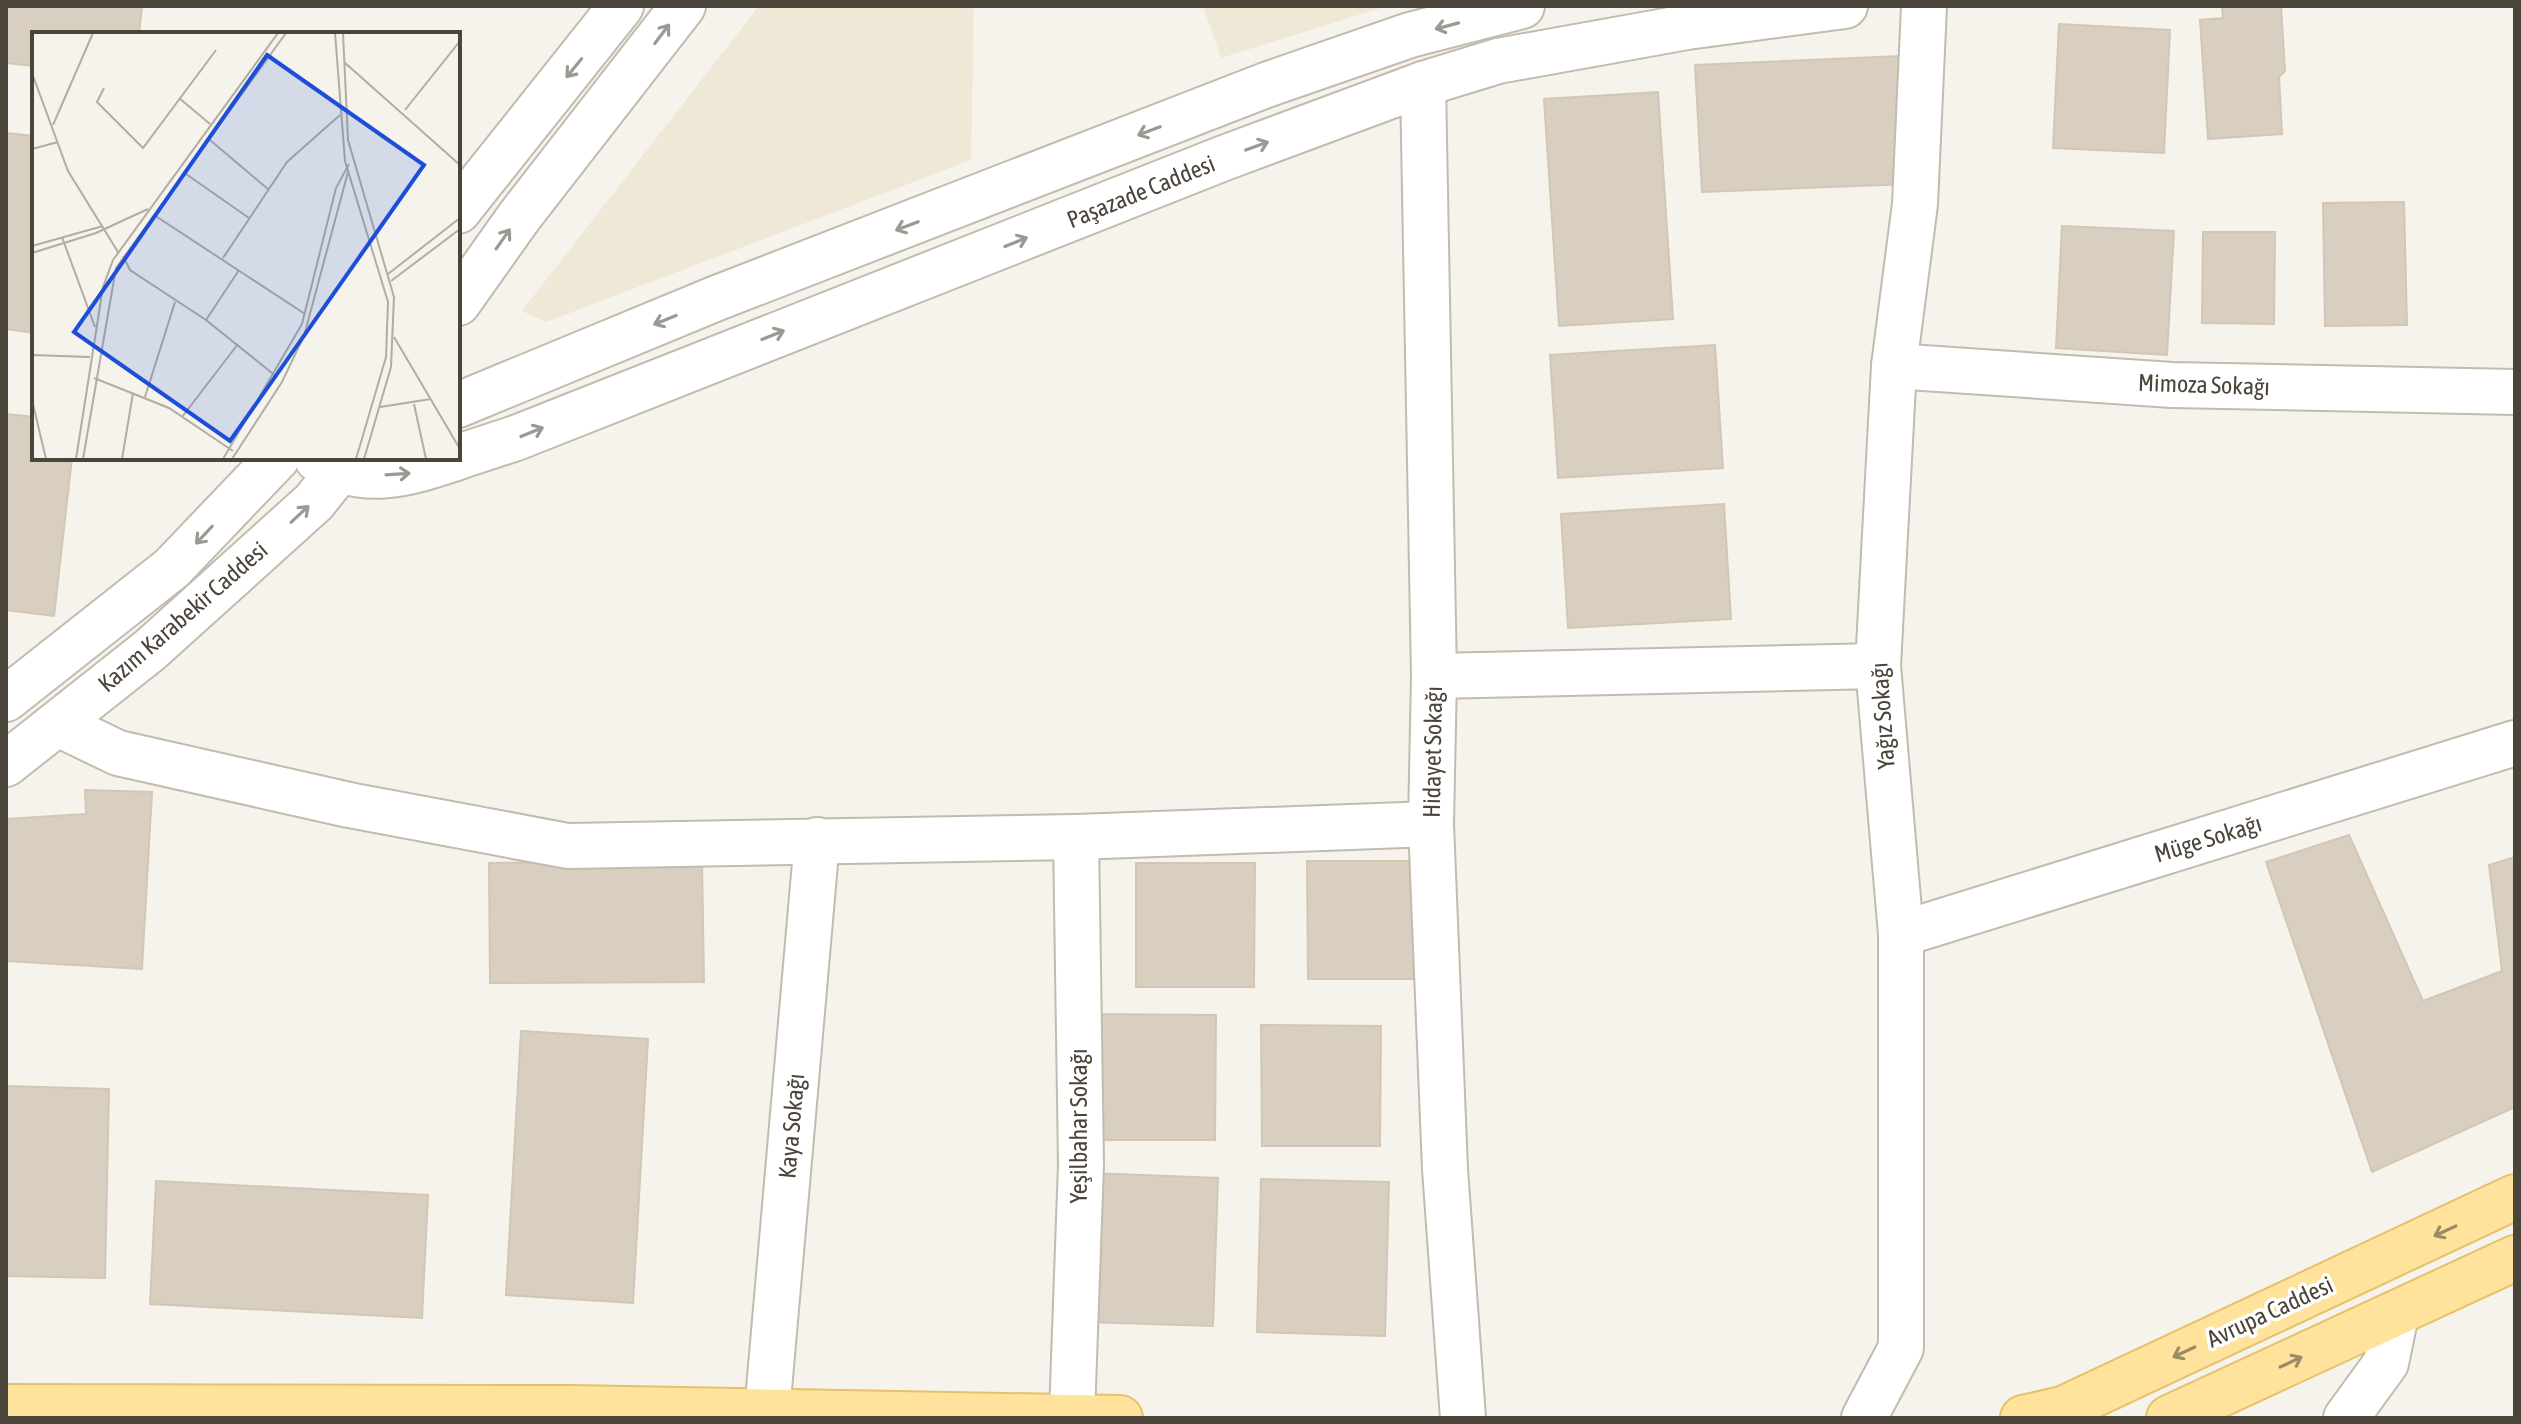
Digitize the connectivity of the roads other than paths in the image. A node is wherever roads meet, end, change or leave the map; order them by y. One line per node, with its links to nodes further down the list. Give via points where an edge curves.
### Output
1 (621, 6): 7 (street, one-way to 7)
2 (683, 6): 8 (street, one-way to 2)
3 (1522, 6): 11 (street, one-way to 11, via 1410,35 1266,85 717,298)
4 (1845, 6): 6 (street, Paşazade Caddesi, via 1514,58)
5 (1924, 6): 9 (street, Yağız Sokağı, via 1915,204)
6 (1423, 84): 12 (street, Paşazade Caddesi, one-way to 6); 17 (street, Hidayet Sokağı)
7 (460, 208)
8 (460, 300)
9 (1894, 366): 10 (street, Mimoza Sokağı, via 2172,385); 16 (street, Yağız Sokağı)
10 (2515, 392)
11 (460, 404)
12 (460, 457)
13 (275, 460): 18 (street, Kazım Karabekir Caddesi, one-way to 18, via 172,568)
14 (451, 460): 15 (street, Paşazade Caddesi, one-way to 14, via 411,473)
15 (334, 463): 19 (street, Kazım Karabekir Caddesi, one-way to 15, via 261,551)
16 (1878, 666): 17 (street); 25 (street, Yağız Sokağı)
17 (1434, 676): 22 (street, Hidayet Sokağı)
18 (6, 699)
19 (58, 724): 21 (street, Kazım Karabekir Caddesi); 24 (street, via 118,753 349,805 568,846)
20 (2515, 743): 25 (street, Müge Sokağı)
21 (6, 764)
22 (1431, 824): 23 (street); 33 (street, Hidayet Sokağı, via 1445,1169)
23 (1076, 837): 24 (street); 31 (street, Yeşilbahar Sokağı, via 1081,1164)
24 (817, 840): 30 (street, Kaya Sokağı)
25 (1901, 934): 34 (street, Yağız Sokağı, via 1901,1348)
26 (2515, 1197): 35 (main road, Avrupa Caddesi, one-way to 35, via 2063,1409)
27 (2515, 1258): 28 (main road)
28 (2396, 1314): 36 (main road, one-way to 28); 37 (street, via 2386,1363)
29 (6, 1407): 30 (main road)
30 (767, 1412): 31 (main road)
31 (1072, 1415): 32 (main road)
32 (1120, 1418)
33 (1463, 1418)
34 (1864, 1418)
35 (2023, 1418)
36 (2169, 1418)
37 (2346, 1418)

